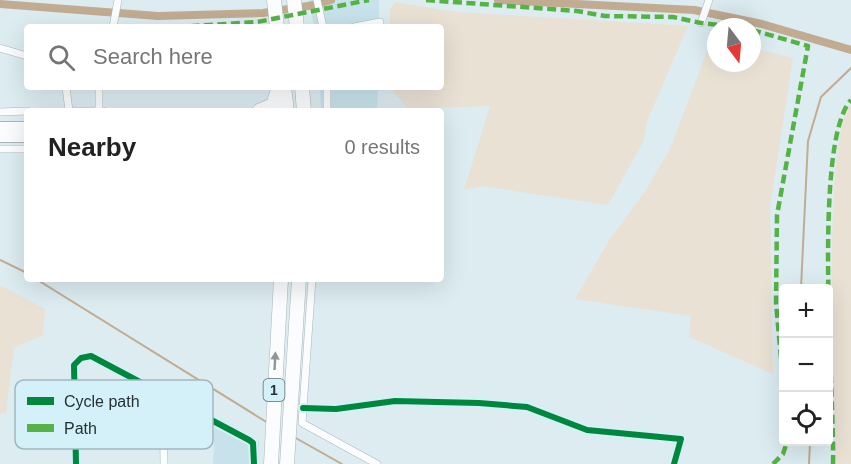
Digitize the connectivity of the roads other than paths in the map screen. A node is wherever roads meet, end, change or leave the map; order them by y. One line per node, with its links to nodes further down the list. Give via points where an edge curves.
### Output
1 (118, 0): 8 (street)
2 (274, 0): 9 (highway)
3 (294, 0): 10 (highway)
4 (317, 0): 11 (street)
5 (708, 0): 6 (street)
6 (701, 21)
7 (380, 22): 12 (street)
8 (114, 24)
9 (277, 24)
10 (297, 24)
11 (322, 24)
12 (370, 24)
13 (0, 48): 14 (street)
14 (24, 55)
15 (67, 90): 21 (street)
16 (99, 90): 22 (street)
17 (280, 90): 23 (highway, via 273,105)
18 (283, 90): 24 (highway)
19 (302, 90): 25 (highway)
20 (327, 90): 26 (street)
21 (70, 108)
22 (101, 108)
23 (266, 108)
24 (286, 108)
25 (304, 108)
26 (327, 108)
27 (24, 111): 28 (street)
28 (0, 112)
29 (24, 127): 31 (main road)
30 (24, 137): 31 (main road)
31 (0, 138): 32 (street)
32 (24, 148)
33 (281, 282): 44 (highway, 1, one-way to 33)
34 (298, 282): 37 (highway, 1)
35 (304, 282): 37 (street)
36 (312, 282): 40 (street)
37 (298, 294): 45 (highway, 1)
38 (74, 380): 39 (street, via 74,365 91,356)
39 (136, 380)
40 (303, 408): 49 (street, via 302,423); 50 (street, via 336,409 429,400 527,407 587,430 681,439)
41 (213, 421): 48 (street, via 253,443)
42 (76, 449): 46 (street)
43 (164, 449): 47 (street)
44 (271, 463)
45 (287, 463)
46 (76, 464)
47 (164, 464)
48 (254, 464)
49 (377, 464)
50 (674, 464)

